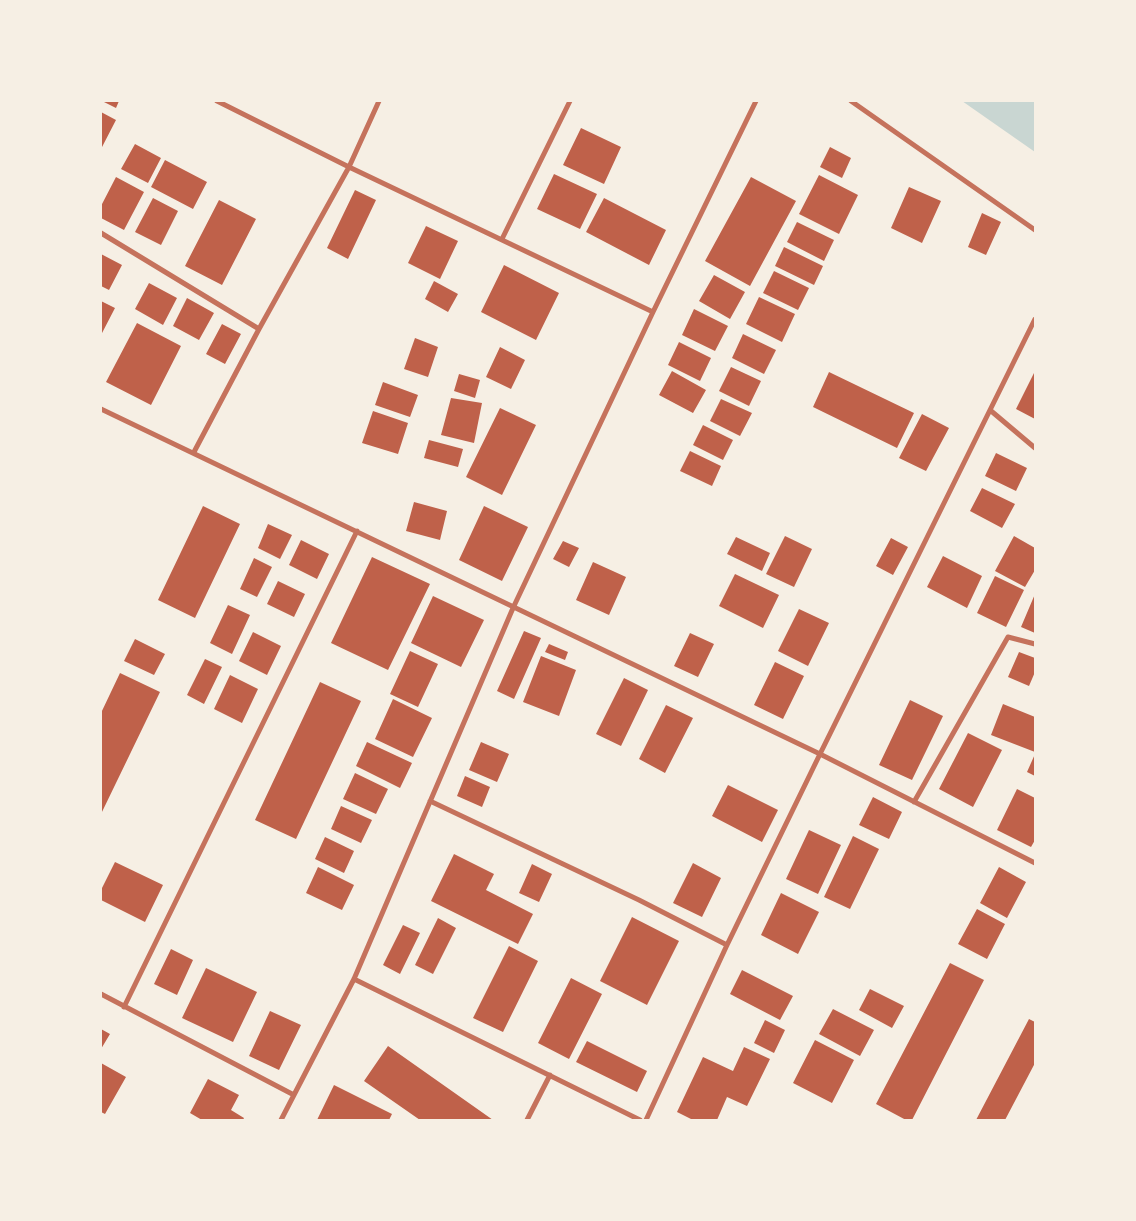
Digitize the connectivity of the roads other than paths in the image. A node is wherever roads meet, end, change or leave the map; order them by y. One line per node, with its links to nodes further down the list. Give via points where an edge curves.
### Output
1 (217, 101): 6 (street)
2 (380, 101): 6 (street)
3 (570, 101): 9 (street)
4 (756, 101): 10 (street)
5 (851, 101): 7 (street)
6 (348, 167): 9 (street); 12 (street)
7 (1035, 230)
8 (101, 234): 12 (street)
9 (502, 240): 10 (street)
10 (653, 312): 18 (street)
11 (1035, 319): 14 (street)
12 (259, 329): 16 (street)
13 (101, 409): 16 (street)
14 (990, 410): 15 (street); 20 (street)
15 (1035, 448)
16 (194, 452): 17 (street)
17 (357, 531): 18 (street); 27 (street)
18 (513, 608): 20 (street); 21 (street)
19 (1035, 644): 22 (street, via 1008,637)
20 (820, 754): 22 (street); 24 (street)
21 (430, 801): 24 (street); 25 (street)
22 (914, 802): 23 (street)
23 (1035, 863)
24 (727, 945): 33 (street)
25 (354, 979): 28 (street); 29 (street)
26 (101, 994): 27 (street)
27 (124, 1007): 29 (street)
28 (550, 1075): 31 (street); 32 (street)
29 (294, 1095): 30 (street)
30 (281, 1120)
31 (527, 1120)
32 (640, 1120)
33 (646, 1120)

